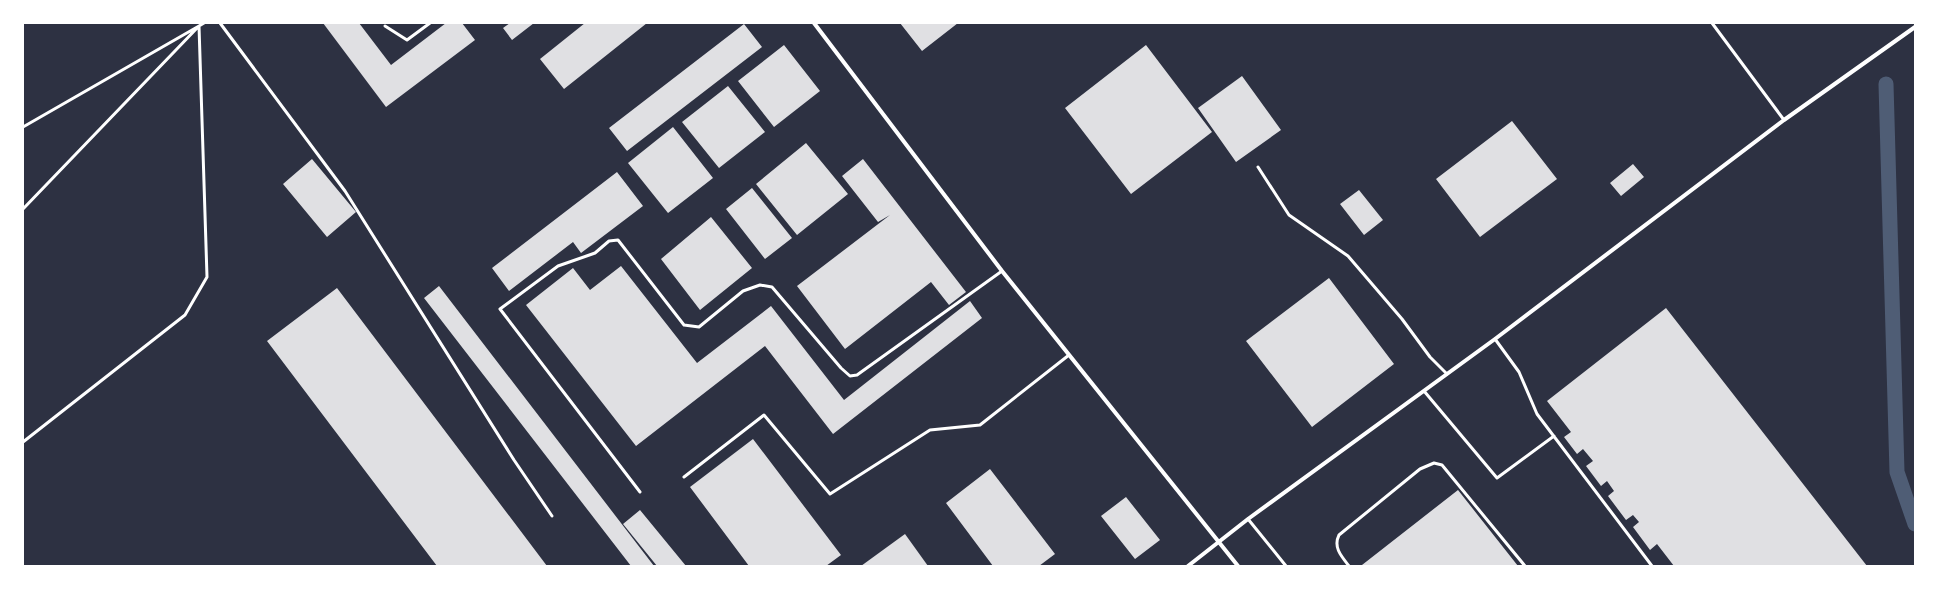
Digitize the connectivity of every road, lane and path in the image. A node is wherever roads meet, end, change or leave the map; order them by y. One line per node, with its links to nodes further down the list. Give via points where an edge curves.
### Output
1 (204, 23): 6 (lane)
2 (220, 23): 22 (lane, via 345,191)
3 (430, 23): 7 (lane, via 407,40)
4 (814, 23): 13 (street)
5 (1712, 23): 9 (lane)
6 (199, 26): 10 (lane); 12 (lane); 19 (lane, via 208,277 186,315)
7 (385, 26)
8 (1915, 27): 9 (street)
9 (1784, 120): 14 (street)
10 (23, 128)
11 (1258, 167): 16 (lane, via 1289,215 1348,256 1402,319 1430,357)
12 (23, 209)
13 (1002, 271): 15 (street); 21 (lane, via 857,375 850,376 772,287 760,286 743,291 699,327 684,325 618,240 609,241 596,253 558,266 500,309)
14 (1495, 339): 16 (street); 18 (lane, via 1519,372 1536,414)
15 (1069, 355): 20 (lane, via 980,425 930,430 830,494 764,415); 24 (street)
16 (1447, 374): 17 (street)
17 (1424, 391): 18 (lane, via 1497,478); 23 (street)
18 (1554, 436): 30 (lane)
19 (23, 442)
20 (684, 477)
21 (640, 492)
22 (552, 516)
23 (1248, 519): 24 (street); 27 (lane)
24 (1218, 541): 25 (street); 26 (street)
25 (1188, 566)
26 (1238, 566)
27 (1286, 566)
28 (1349, 566): 29 (lane, via 1338,552 1336,541 1339,535 1420,469 1434,463 1442,464)
29 (1524, 566)
30 (1652, 566)

